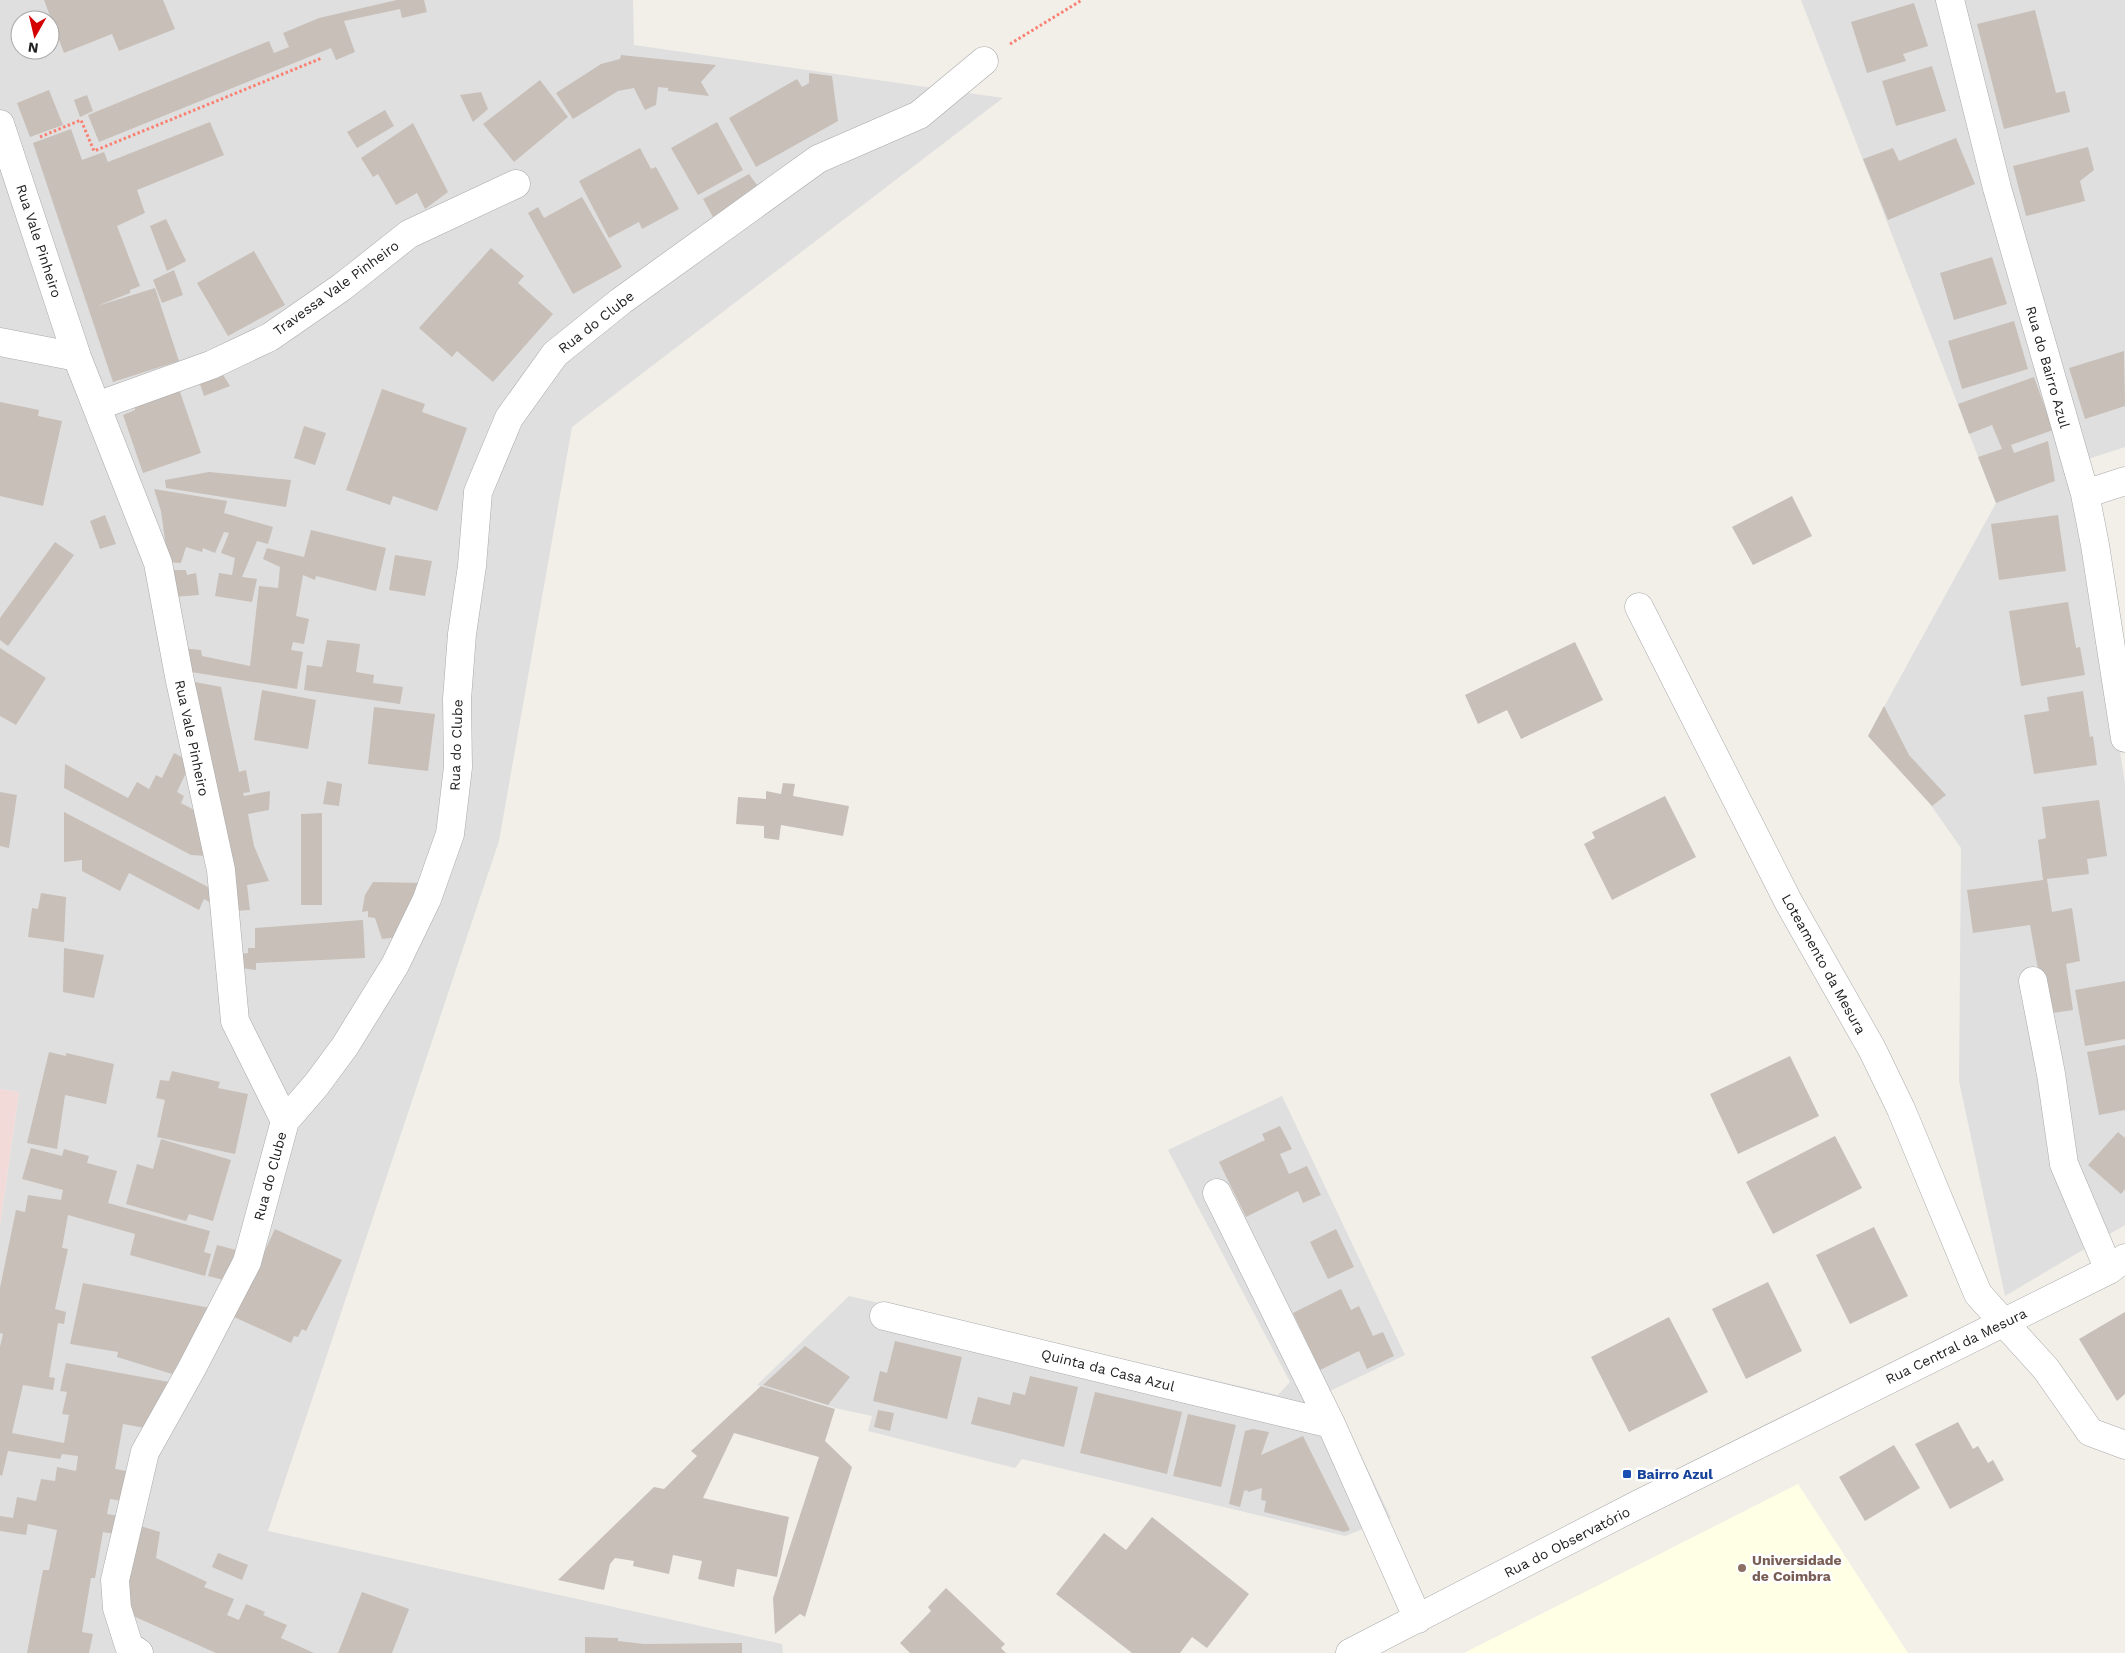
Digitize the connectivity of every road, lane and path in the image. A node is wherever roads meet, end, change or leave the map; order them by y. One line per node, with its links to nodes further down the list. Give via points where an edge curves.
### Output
1 (1082, 0): 4 (path)
2 (1950, 0): 12 (street, Rua do Bairro Azul, via 1997,188)
3 (322, 58): 6 (path, via 94,151 81,120)
4 (984, 61): 16 (street, Rua do Clube, via 919,115 818,159 621,301 555,354 508,418 478,492 462,634 457,699 458,767 450,834 427,899 395,965 345,1046)
5 (0, 124): 6 (street, Rua Vale Pinheiro)
6 (9, 150): 9 (street, Rua Vale Pinheiro)
7 (516, 184): 10 (street, Travessa Vale Pinheiro, via 409,234 342,287 270,337 211,365)
8 (0, 342): 9 (street)
9 (77, 357): 10 (street, Rua Vale Pinheiro)
10 (97, 406): 16 (street, Rua Vale Pinheiro, via 158,563 221,870 235,1021)
11 (2125, 481): 12 (street)
12 (2085, 494): 14 (street, Rua do Bairro Azul)
13 (1638, 607): 20 (street, Loteamento da Mesura, via 1789,903 1872,1049 1978,1294)
14 (2125, 738)
15 (2033, 981): 18 (street, via 2064,1164)
16 (286, 1121): 25 (street, Rua do Clube, via 247,1262 144,1452 115,1580 117,1608 129,1646)
17 (1217, 1193): 21 (street)
18 (2117, 1264): 20 (street, Rua Central da Mesura)
19 (884, 1316): 21 (street, Quinta da Casa Azul)
20 (2003, 1323): 22 (street, Rua Central da Mesura); 23 (street, Loteamento da Mesura, via 2046,1369 2090,1432)
21 (1331, 1424): 24 (street)
22 (1785, 1432): 24 (street, Rua do Observatório)
23 (2125, 1445)
24 (1418, 1619): 26 (street, Rua do Observatório)
25 (139, 1653)
26 (1350, 1653)

